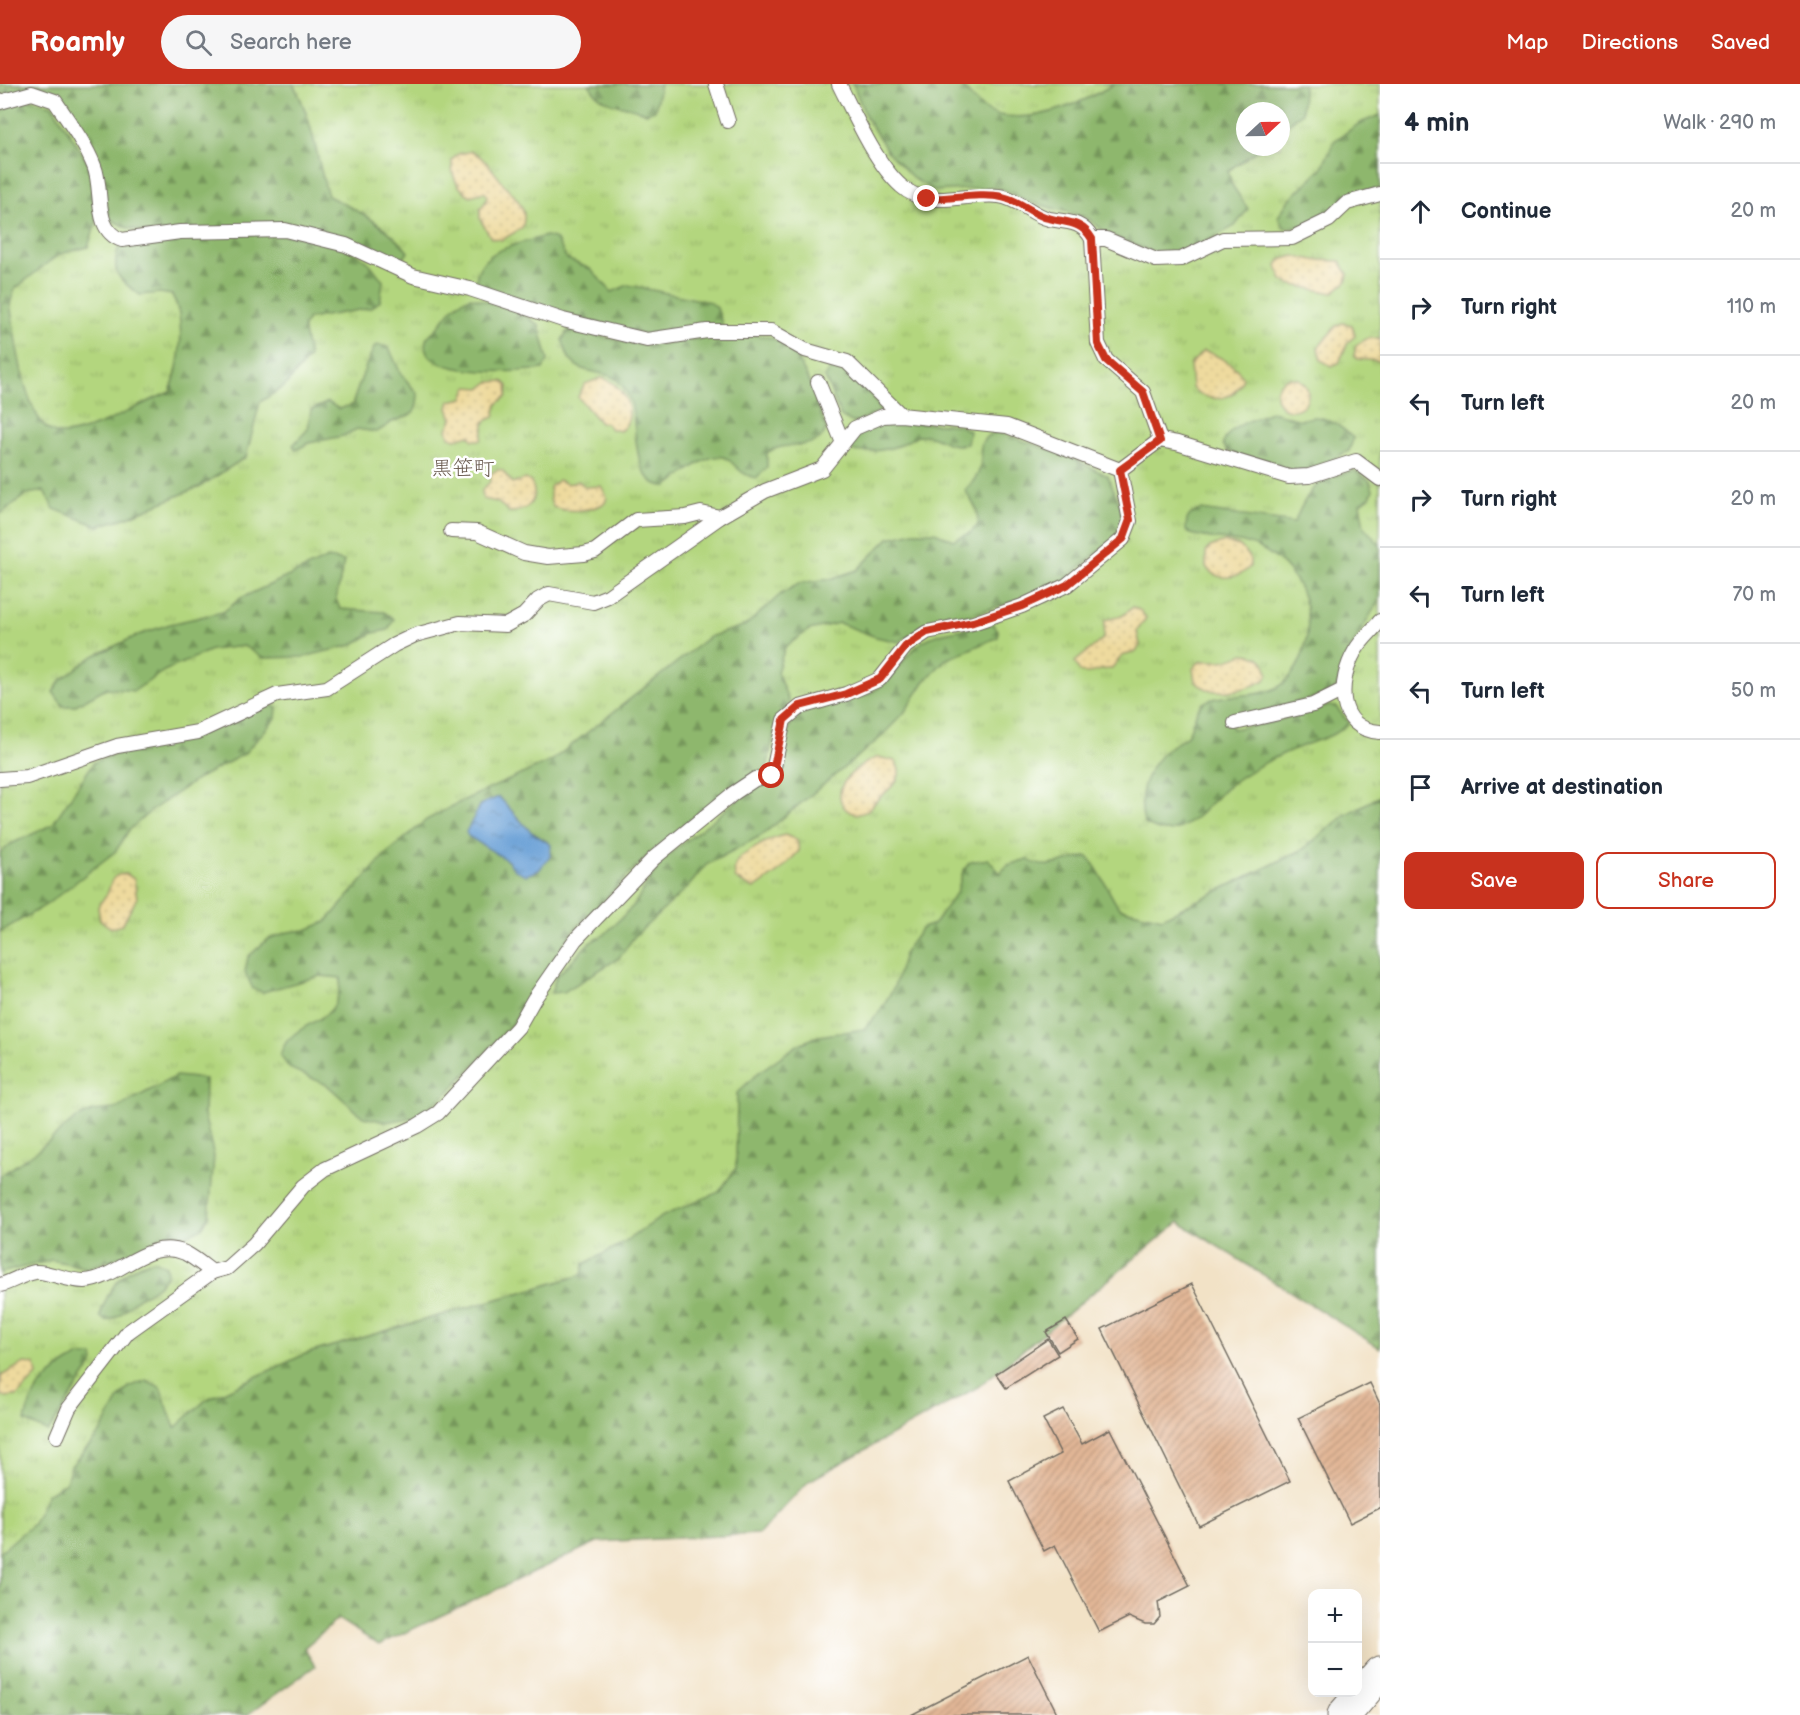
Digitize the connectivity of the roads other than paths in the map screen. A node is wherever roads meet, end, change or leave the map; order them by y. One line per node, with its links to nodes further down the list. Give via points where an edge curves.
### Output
1 (716, 84): 4 (lane)
2 (839, 84): 6 (lane, via 869,144 901,187 927,199 999,196 1014,200 1047,218 1087,229)
3 (0, 102): 8 (lane, via 32,93 56,101 94,165 102,218 112,237 122,240 180,232 285,230 346,245 413,276 647,340 707,330 771,331 805,350 847,362)
4 (728, 121)
5 (1380, 194): 6 (lane, via 1347,203 1329,220 1292,238 1222,239 1180,259 1156,260 1106,239)
6 (1092, 239): 9 (lane, via 1098,344 1106,360 1143,392)
7 (818, 382): 10 (lane)
8 (901, 415): 10 (lane, via 855,428); 11 (lane, via 1007,426)
9 (1160, 441): 11 (lane); 12 (lane, via 1289,477 1310,476 1356,461)
10 (843, 443): 13 (lane, via 822,469 765,491)
11 (1120, 470): 20 (lane, via 1130,520 1123,539 1067,585 1022,606 927,632 906,646 880,679 846,694 800,706 784,720 772,776 755,779 734,793 654,858 575,940 518,1028 438,1113 325,1169 303,1186 254,1244 227,1268)
12 (1380, 479)
13 (720, 517): 14 (lane, via 701,513 636,520 595,550 548,557 524,553 477,532); 19 (lane, via 608,596 593,602 549,594 506,625 460,623 415,634 327,688 277,695 198,732 117,746 27,777)
14 (451, 531)
15 (1380, 621): 16 (lane, via 1355,650 1344,676)
16 (1343, 690): 17 (lane, via 1313,705); 18 (lane, via 1343,703 1354,723)
17 (1235, 723)
18 (1380, 732)
19 (0, 779)
20 (212, 1272): 21 (lane, via 184,1253 160,1250 134,1258 108,1276 64,1280 37,1271); 22 (lane, via 128,1332 69,1408)
21 (0, 1285)
22 (57, 1436)
23 (1380, 1673): 24 (street)
24 (1344, 1715)

